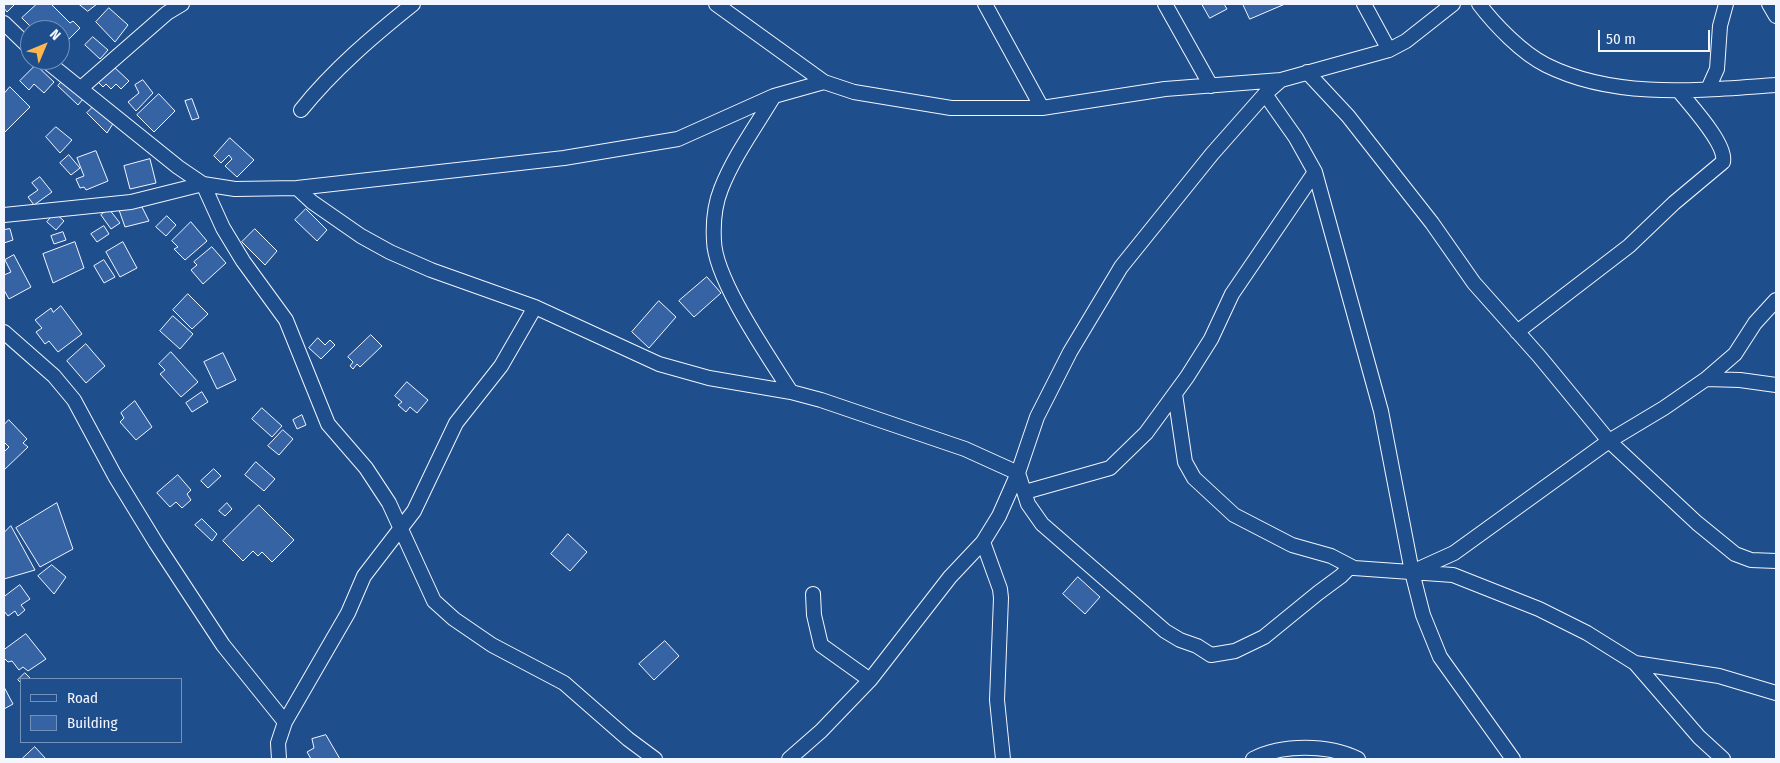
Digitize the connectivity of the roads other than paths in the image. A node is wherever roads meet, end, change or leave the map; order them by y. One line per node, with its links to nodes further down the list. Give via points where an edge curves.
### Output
1 (182, 4): 21 (street, via 167,13)
2 (412, 4): 27 (street, via 364,44)
3 (716, 4): 18 (street)
4 (985, 4): 26 (street)
5 (1166, 4): 20 (street)
6 (1364, 4): 14 (street)
7 (1452, 4): 14 (street, via 1406,41)
8 (1479, 4): 23 (street, via 1498,27 1546,66 1581,79)
9 (1726, 4): 22 (street, via 1720,26 1717,69)
10 (1769, 4): 11 (street)
11 (1776, 16)
12 (4, 23): 13 (street)
13 (20, 38)
14 (1389, 50): 16 (street)
15 (58, 70): 21 (street)
16 (1307, 72): 17 (street); 35 (street, via 1348,116 1432,223 1474,283)
17 (1281, 80): 20 (street); 24 (street)
18 (824, 82): 25 (street); 26 (street, via 854,92 951,108)
19 (1776, 85): 22 (street)
20 (1211, 86): 26 (street, via 1165,88)
21 (81, 88): 29 (street)
22 (1708, 89): 23 (street)
23 (1679, 91): 35 (street, via 1715,137 1724,162 1629,246)
24 (1265, 94): 28 (street); 41 (street, via 1174,198 1121,267 1070,352 1041,409)
25 (774, 96): 30 (street, via 678,139 564,158); 38 (street, via 721,189 716,207 714,241 724,278)
26 (1042, 108)
27 (301, 110)
28 (1315, 172): 39 (street, via 1232,294 1210,340); 47 (street, via 1381,411)
29 (203, 184): 30 (street, via 228,189); 31 (street, via 131,202); 43 (street, via 223,228 243,261 286,320 328,424 383,491)
30 (297, 188): 33 (street, via 361,236 390,252)
31 (4, 214)
32 (1776, 300): 36 (street, via 1755,323 1735,354)
33 (535, 307): 38 (street, via 659,364 709,378); 43 (street, via 501,366 456,424 422,499)
34 (4, 332): 52 (street, via 54,376 74,400 156,543 223,645)
35 (1517, 332): 40 (street)
36 (1706, 379): 37 (street); 40 (street)
37 (1776, 385)
38 (791, 392): 41 (street, via 965,449)
39 (1175, 394): 42 (street, via 1146,433 1110,468); 46 (street, via 1184,462 1208,492 1234,516 1292,545 1331,556)
40 (1609, 441): 45 (street, via 1697,523 1736,554 1751,560); 47 (street, via 1454,552)
41 (1018, 473): 42 (street); 44 (street, via 999,516)
42 (1025, 492): 46 (street, via 1028,504 1042,524 1165,630 1211,655 1234,650 1264,637)
43 (399, 528): 52 (street, via 364,576 348,613); 54 (street, via 430,596 440,608 492,645 558,679)
44 (983, 542): 50 (street, via 950,577); 56 (street, via 1001,598 996,700)
45 (1776, 561)
46 (1350, 567): 47 (street)
47 (1412, 572): 49 (street, via 1452,575 1530,605 1587,633); 59 (street, via 1423,615 1440,657)
48 (813, 594): 50 (street, via 821,645)
49 (1635, 663): 51 (street, via 1719,676); 60 (street)
50 (870, 680): 55 (street)
51 (1776, 693)
52 (285, 722): 53 (street, via 278,743)
53 (279, 759)
54 (656, 759)
55 (789, 759)
56 (1003, 759)
57 (1253, 759): 58 (street, via 1280,750 1307,749)
58 (1358, 759)
59 (1513, 759)
60 (1723, 759)

